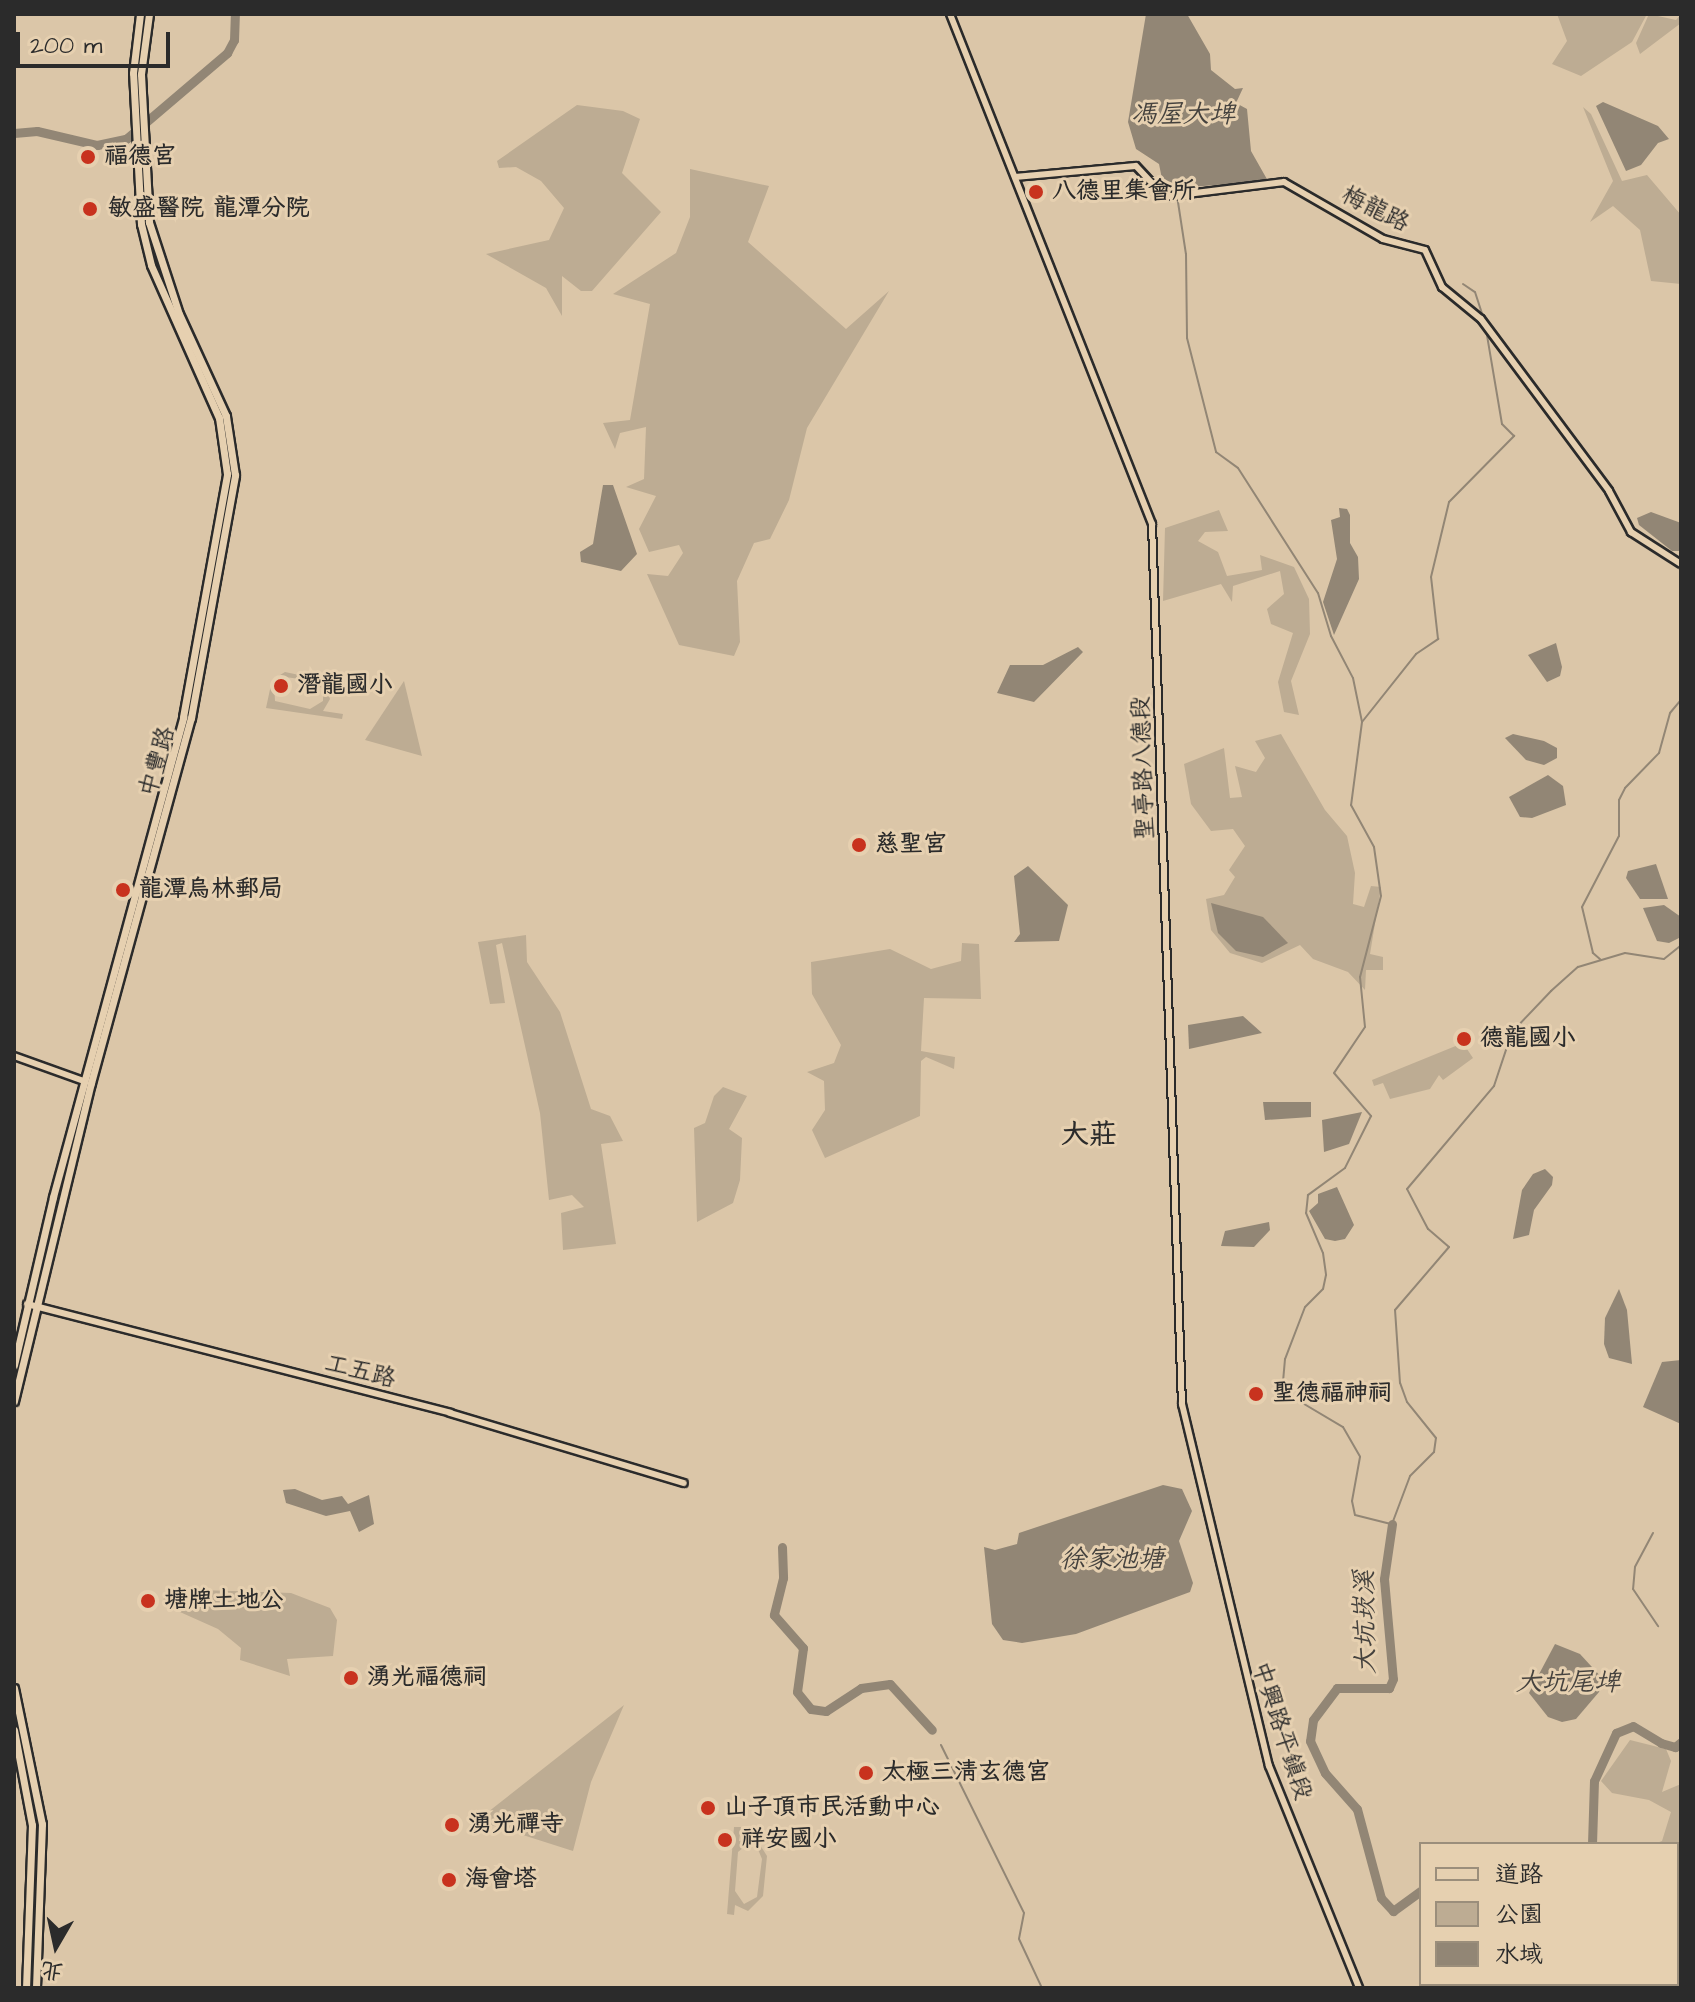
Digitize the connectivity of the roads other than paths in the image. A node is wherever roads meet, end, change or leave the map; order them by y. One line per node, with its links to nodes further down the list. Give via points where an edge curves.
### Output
1 (140, 14): 4 (main road, via 134,123)
2 (149, 14): 4 (main road)
3 (950, 14): 5 (street, 聖亭路八德段)
4 (138, 137): 8 (main road, 中豐路, via 141,224 151,265 219,418 227,474 183,717); 10 (main road, 中豐路, via 159,263 226,416 235,475 191,718)
5 (1015, 177): 6 (street, 梅龍路, via 1136,166 1171,196 1284,182 1383,239 1425,250 1442,287 1482,321 1609,491 1631,532); 14 (street, 聖亭路八德段, via 1152,524 1179,1356)
6 (1681, 564)
7 (14, 1056): 8 (street)
8 (84, 1081): 9 (main road, 中豐路)
9 (27, 1304): 10 (street, 工五路); 11 (main road, 中豐路)
10 (36, 1306): 12 (main road, 中豐路); 15 (street, 工五路, via 450,1413)
11 (14, 1365)
12 (16, 1381): 13 (main road, 中豐路)
13 (14, 1401)
14 (1195, 1477): 20 (street, 中興路平鎮段, via 1269,1766)
15 (684, 1483)
16 (14, 1688): 19 (main road, via 42,1824)
17 (14, 1730): 18 (main road, via 32,1825)
18 (26, 1988)
19 (36, 1988)
20 (1359, 1988)

